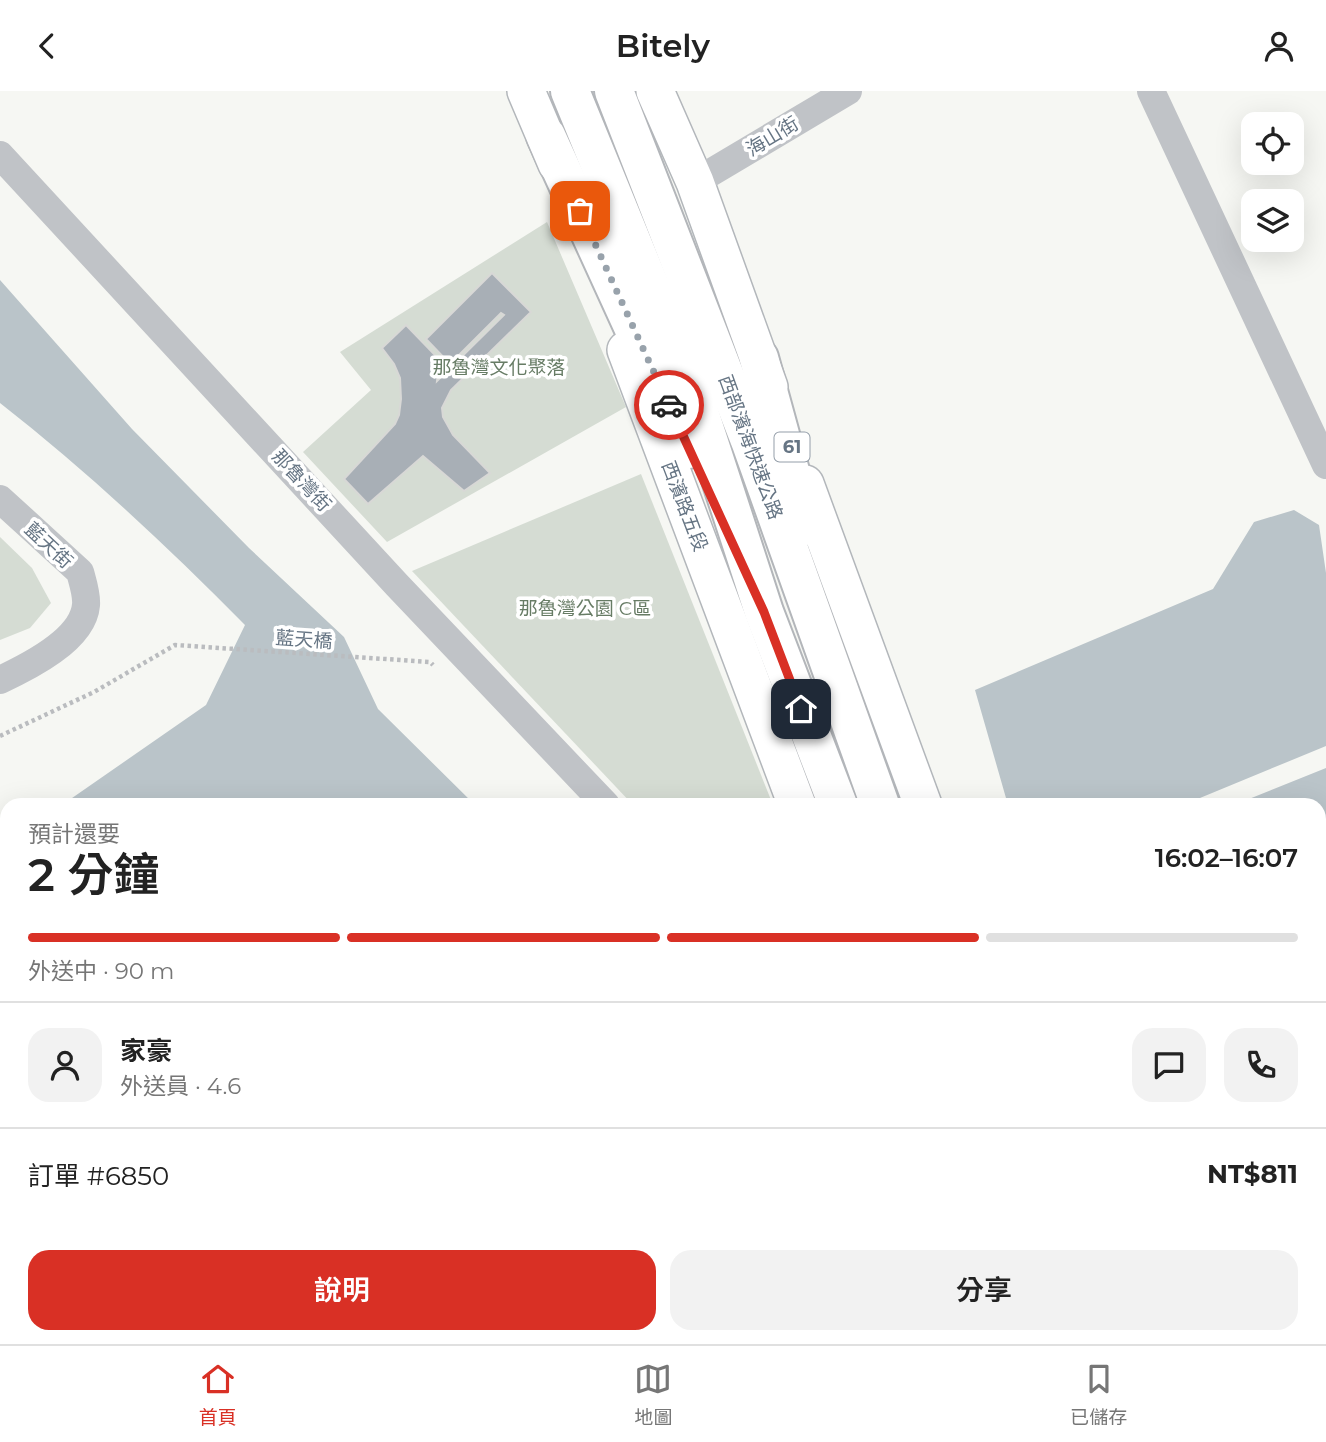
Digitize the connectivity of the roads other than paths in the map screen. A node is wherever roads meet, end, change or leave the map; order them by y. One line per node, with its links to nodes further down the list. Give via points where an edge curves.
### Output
1 (526, 91): 7 (main road, 西濱路五段)
2 (570, 91): 13 (highway, 西部濱海快速公路, via 690,384)
3 (614, 91): 18 (highway, 西部濱海快速公路 / 61, via 751,443)
4 (655, 91): 9 (main road, 61)
5 (848, 91): 9 (street, 海山街)
6 (1151, 91): 11 (street)
7 (546, 136): 13 (highway); 16 (main road, 西濱路五段)
8 (0, 155): 15 (street, 那魯灣街)
9 (695, 182): 10 (main road, 61)
10 (759, 358): 19 (highway); 20 (main road, 61)
11 (1326, 465)
12 (0, 499): 14 (street, 藍天街, via 80,572 86,607 66,641)
13 (764, 612): 17 (highway, 西部濱海快速公路)
14 (0, 680)
15 (599, 798)
16 (794, 798)
17 (835, 798)
18 (878, 798)
19 (879, 798)
20 (920, 798)

